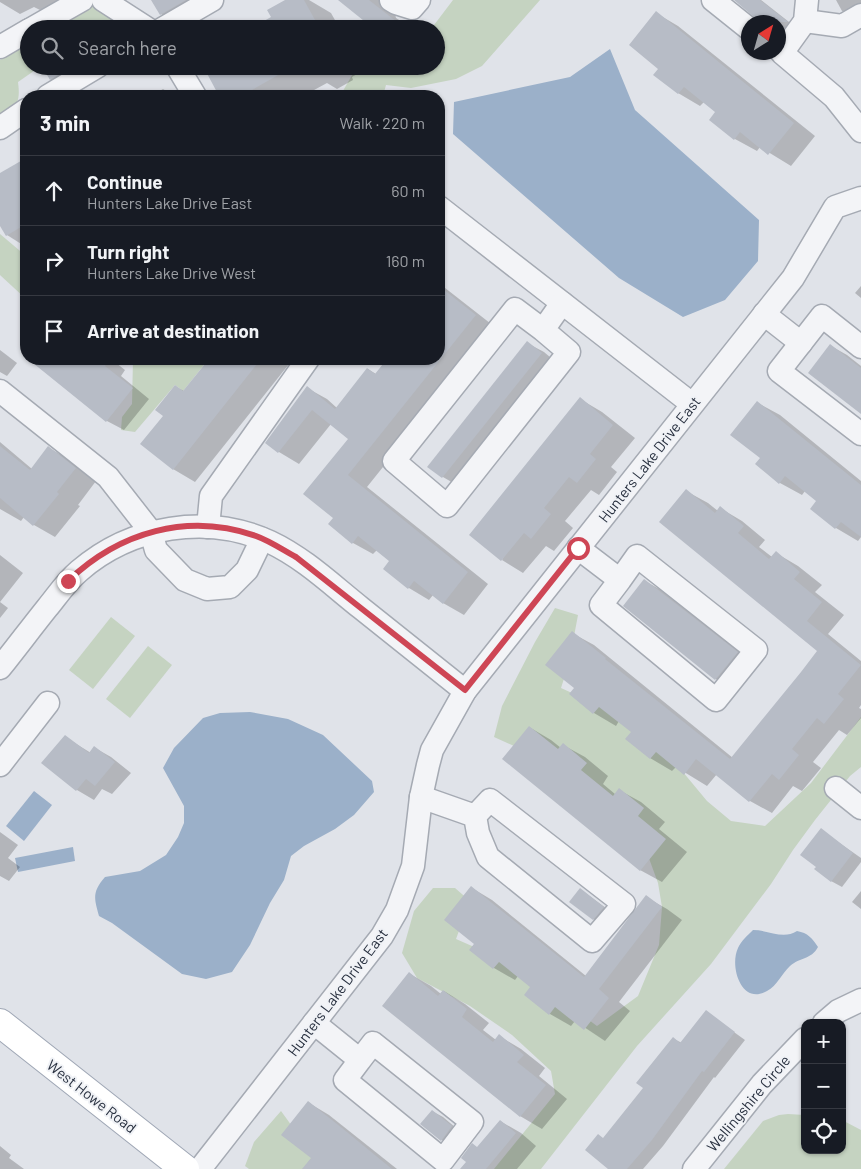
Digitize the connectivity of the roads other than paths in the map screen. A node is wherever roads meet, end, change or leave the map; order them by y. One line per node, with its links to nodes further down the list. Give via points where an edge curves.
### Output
1 (82, 0): 9 (street)
2 (103, 0): 10 (street)
3 (212, 0): 11 (street)
4 (391, 0): 5 (street, via 412,8)
5 (419, 0)
6 (712, 0): 12 (street)
7 (806, 10): 8 (street, via 842,26); 14 (street)
8 (861, 15)
9 (47, 20)
10 (134, 20)
11 (178, 20)
12 (741, 23)
13 (20, 36): 15 (street)
14 (786, 42)
15 (0, 47)
16 (786, 57): 23 (street, via 834,97)
17 (83, 75): 19 (street)
18 (182, 75): 20 (street)
19 (58, 90)
20 (191, 90)
21 (20, 114): 22 (street)
22 (0, 128)
23 (861, 131)
24 (861, 198): 27 (street, Hunters Lake Drive East, via 835,207 793,278)
25 (445, 213): 26 (street)
26 (562, 303): 28 (street); 33 (street)
27 (764, 314): 29 (street); 33 (street, Hunters Lake Drive East)
28 (543, 330): 28 (street, via 569,352 447,506 394,461 515,309)
29 (801, 343): 30 (street, via 822,316); 34 (street, via 779,371)
30 (861, 347)
31 (304, 365): 35 (street, via 211,496)
32 (0, 390): 36 (street, via 108,478)
33 (692, 404): 38 (street, Hunters Lake Drive East)
34 (861, 434)
35 (208, 527): 36 (street); 37 (street)
36 (151, 532): 37 (street, via 156,550 185,580 208,589 230,587 247,570); 40 (street, via 111,548 79,571)
37 (262, 539): 41 (street, via 296,557)
38 (578, 548): 39 (street); 41 (street, Hunters Lake Drive East)
39 (620, 580): 39 (street, via 638,556 756,650 716,700 601,605)
40 (0, 668)
41 (465, 690): 45 (street, Hunters Lake Drive East, via 432,750)
42 (48, 703): 43 (street)
43 (0, 765)
44 (836, 788): 46 (street)
45 (421, 797): 47 (street); 50 (street, Hunters Lake Drive East, via 416,850 397,910 382,936)
46 (861, 808)
47 (475, 816): 47 (street, via 490,800 624,904 592,941 488,858)
48 (861, 1000): 49 (street)
49 (829, 1019)
50 (314, 1023): 53 (street); 55 (street, Hunters Lake Drive East)
51 (0, 1024): 54 (main road, West Howe Road)
52 (801, 1043): 56 (street, Wellingshire Circle, via 762,1084)
53 (360, 1060): 53 (street, via 373,1043 472,1122 443,1160 345,1080)
54 (185, 1169)
55 (200, 1169)
56 (694, 1169)

